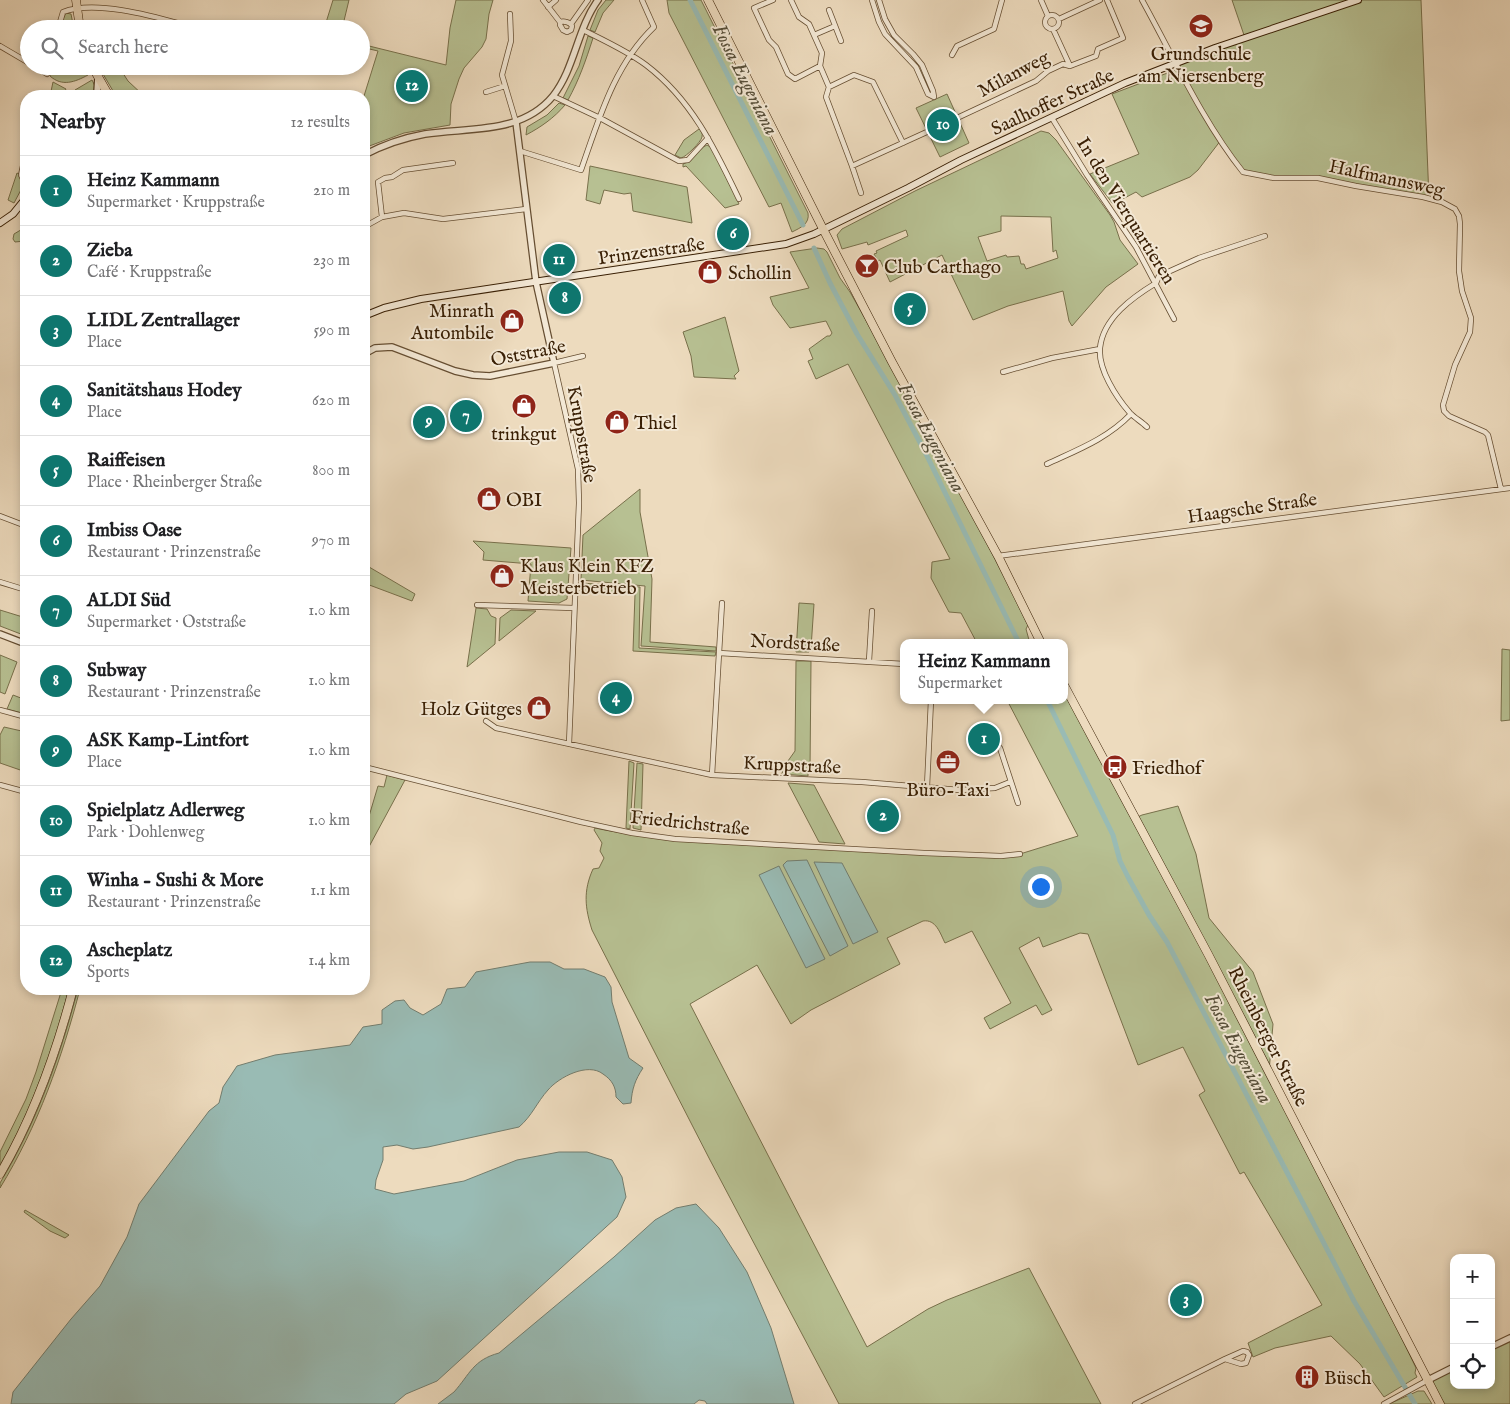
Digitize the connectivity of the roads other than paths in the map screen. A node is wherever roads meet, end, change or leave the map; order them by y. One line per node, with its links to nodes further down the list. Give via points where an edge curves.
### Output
1 (543, 0): 18 (street)
2 (556, 0): 18 (street)
3 (588, 0): 27 (street)
4 (598, 0): 30 (street)
5 (642, 0): 34 (street, via 654,27)
6 (708, 0): 67 (main road)
7 (773, 0): 38 (street, via 754,8 788,74 795,78)
8 (791, 0): 31 (street)
9 (872, 0): 10 (street, via 886,34 916,67 928,94 934,97 922,65 894,35)
10 (879, 0)
11 (1002, 0): 35 (street, via 994,29 957,46)
12 (1042, 0): 21 (street)
13 (1100, 0): 22 (street)
14 (1107, 0): 39 (street, Milanweg, via 1123,38 1098,49 1096,56)
15 (1142, 0): 37 (street)
16 (1358, 0): 37 (main road, Saalhoffer Straße)
17 (77, 3): 23 (street, via 63,12); 24 (main road); 25 (street, via 118,8)
18 (548, 8): 26 (street)
19 (829, 10): 28 (street)
20 (510, 14): 42 (street, via 511,41 502,75)
21 (1048, 16): 22 (street, via 1055,15); 29 (street, via 1046,26)
22 (1059, 19): 29 (street)
23 (61, 20)
24 (79, 20)
25 (166, 20)
26 (560, 22): 27 (street); 27 (street, via 561,28 567,32 572,28)
27 (571, 24)
28 (835, 26): 31 (street); 32 (street)
29 (1054, 29): 39 (street)
30 (583, 30): 34 (street); 47 (street, via 566,75)
31 (814, 36): 38 (street, via 822,53)
32 (841, 41)
33 (0, 46): 36 (street)
34 (630, 55): 48 (street); 53 (street, via 672,88)
35 (952, 55)
36 (20, 58)
37 (1176, 64): 50 (main road, Saalhoffer Straße, via 1125,83); 82 (street, Halfmannsweg, via 1204,114 1243,172 1274,178 1318,178 1423,197 1449,205 1458,212 1459,271 1471,318 1470,332 1455,364 1443,404 1444,411 1486,432)
38 (820, 66): 43 (street)
39 (1070, 66): 49 (street, Milanweg, via 1063,64 1036,81)
40 (96, 75): 41 (main road)
41 (98, 78): 44 (main road); 45 (main road)
42 (505, 86): 46 (street); 51 (street)
43 (829, 87): 54 (street, via 854,75 873,82); 58 (street, via 826,96)
44 (97, 90)
45 (105, 90)
46 (486, 92)
47 (553, 96): 48 (street); 51 (street, via 534,113)
48 (600, 118): 53 (street, via 680,161 688,160); 55 (street, via 581,170)
49 (957, 118)
50 (1052, 118): 67 (main road, Saalhoffer Straße); 70 (street, In den Vierquartieren, via 1130,237)
51 (516, 122): 55 (street, Kruppstraße); 56 (street, via 417,136)
52 (929, 132): 54 (street)
53 (708, 138): 60 (street)
54 (903, 143): 58 (street)
55 (520, 151): 62 (street, Kruppstraße)
56 (370, 152)
57 (453, 163): 64 (street, via 402,170 378,182)
58 (852, 166): 59 (street)
59 (861, 193)
60 (739, 199)
61 (20, 205): 66 (main road)
62 (526, 209): 64 (street, via 443,219 404,213); 69 (street, Kruppstraße)
63 (20, 210): 66 (main road)
64 (382, 217): 65 (street)
65 (370, 224)
66 (0, 225)
67 (823, 229): 69 (main road, Prinzenstraße, via 779,246); 85 (main road)
68 (1265, 236): 70 (street, via 1199,258 1159,276)
69 (536, 282): 71 (main road, Prinzenstraße, via 421,299); 76 (street, Kruppstraße)
70 (1156, 283): 72 (street, In den Vierquartieren); 73 (street, via 1120,310 1109,324)
71 (370, 314)
72 (1174, 319)
73 (1100, 349): 77 (street); 78 (street, via 1110,385)
74 (370, 351): 76 (street, Oststraße, via 392,347 473,375 490,376)
75 (583, 356): 76 (street, Oststraße)
76 (554, 363): 90 (street, Kruppstraße, via 578,469)
77 (1003, 372)
78 (1131, 414): 79 (street); 80 (street, via 1106,436)
79 (1148, 427)
80 (1047, 464)
81 (1510, 488): 82 (street, Haagsche Straße)
82 (1501, 489): 85 (street, Haagsche Straße)
83 (0, 516): 84 (street)
84 (20, 524)
85 (998, 556): 93 (main road)
86 (0, 582): 87 (street)
87 (20, 588)
88 (478, 604): 90 (street)
89 (722, 604): 95 (street)
90 (574, 608): 103 (street, Kruppstraße)
91 (872, 611): 96 (street)
92 (0, 634): 94 (street)
93 (1039, 639)
94 (20, 642)
95 (719, 653): 96 (street, Nordstraße); 106 (street)
96 (869, 661): 97 (street, Nordstraße)
97 (900, 664)
98 (1068, 691): 119 (main road, Rheinberger Straße)
99 (931, 704): 109 (street)
100 (0, 710): 101 (street)
101 (20, 715)
102 (486, 721): 103 (street, Kruppstraße, via 496,728)
103 (569, 744): 106 (street, Kruppstraße)
104 (1000, 748): 107 (street)
105 (370, 769): 112 (street, Friedrichstraße, via 581,822 675,839 1001,856)
106 (712, 775): 109 (street, Kruppstraße)
107 (1010, 782): 109 (street, Kruppstraße, via 978,790); 111 (street)
108 (0, 785): 110 (street)
109 (927, 787)
110 (20, 790)
111 (1018, 803)
112 (1020, 854)
113 (71, 995): 114 (main road, via 46,1080)
114 (0, 1174)
115 (1510, 1338): 116 (street)
116 (1495, 1346)
117 (1226, 1359): 117 (street, via 1244,1364 1249,1357 1243,1351); 120 (street)
118 (1450, 1368): 119 (street)
119 (1428, 1380): 121 (street); 122 (main road, Rheinberger Straße)
120 (1135, 1404)
121 (1384, 1404)
122 (1440, 1404)

